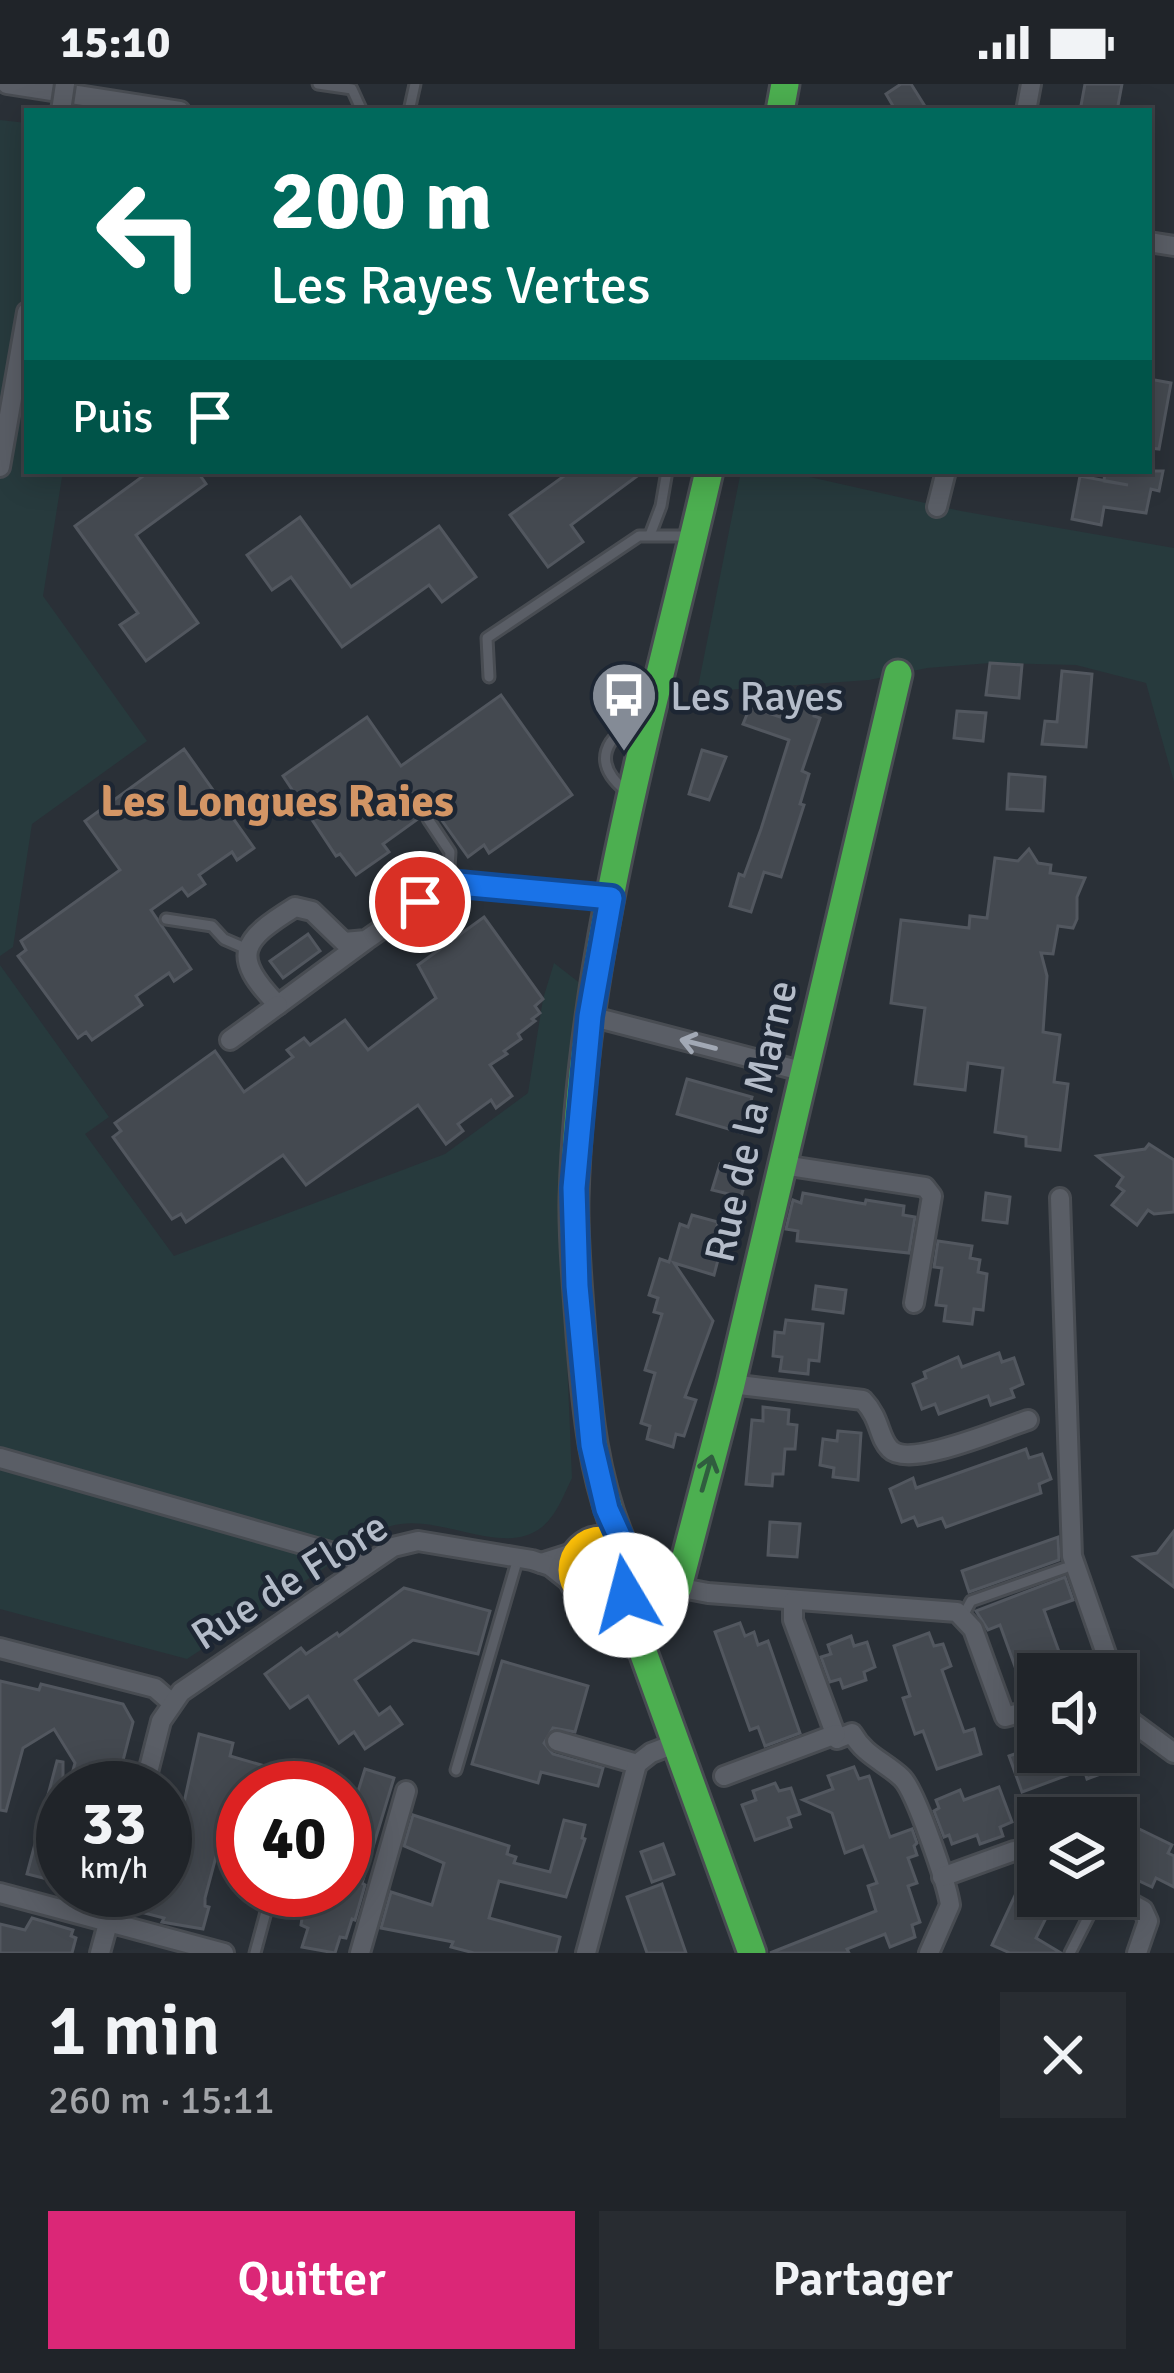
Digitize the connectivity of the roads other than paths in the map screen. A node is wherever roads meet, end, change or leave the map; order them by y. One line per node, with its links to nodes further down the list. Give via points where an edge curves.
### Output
1 (8, 84): 3 (street)
2 (317, 84): 4 (lane, via 352,89)
3 (161, 108)
4 (361, 108)
5 (24, 329): 6 (street)
6 (0, 467)
7 (666, 474): 11 (lane)
8 (708, 474): 12 (street)
9 (945, 474): 10 (street)
10 (938, 507)
11 (650, 535): 12 (lane); 14 (lane, via 488,638)
12 (694, 536): 17 (street)
13 (898, 674): 24 (street, Rue de la Marne)
14 (489, 676)
15 (428, 819): 16 (lane, via 450,852)
16 (448, 883): 17 (street); 19 (street)
17 (611, 898): 22 (street)
18 (166, 919): 20 (lane, via 212,926)
19 (366, 940): 20 (street, via 344,942 312,911 295,907 254,933); 21 (street)
20 (247, 949): 21 (street, via 253,979)
21 (278, 1005): 23 (street)
22 (590, 1016): 24 (street, one-way to 22); 31 (street, via 574,1188 585,1385)
23 (230, 1040)
24 (805, 1072): 25 (street, Rue de la Marne)
25 (783, 1165): 27 (street, via 925,1187 932,1196); 28 (street, Rue de la Marne)
26 (1060, 1198): 43 (street, via 1072,1556)
27 (914, 1304)
28 (731, 1384): 29 (street, via 863,1400 899,1455 920,1456); 37 (street, Rue de la Marne, one-way to 28)
29 (1028, 1420)
30 (0, 1457): 34 (street)
31 (602, 1493): 32 (street); 37 (street)
32 (584, 1547): 35 (street, Rue de Flore); 37 (street, via 605,1540); 38 (street, via 572,1567)
33 (518, 1558): 34 (street, Rue de Flore, via 418,1541); 35 (street, Rue de Flore); 53 (lane)
34 (370, 1563): 44 (street, Rue de Flore)
35 (542, 1563): 38 (street, Rue de Flore)
36 (1065, 1568): 40 (lane, via 971,1601)
37 (640, 1575): 38 (street, via 613,1598); 39 (street); 41 (street)
38 (589, 1594): 41 (street)
39 (793, 1601): 40 (street); 47 (street)
40 (964, 1616): 45 (street, via 1002,1713)
41 (634, 1627): 49 (street)
42 (0, 1648): 44 (street, via 155,1688)
43 (1106, 1653)
44 (171, 1702): 51 (street, Rue de Flore)
45 (1017, 1715)
46 (1137, 1726): 50 (street)
47 (836, 1734): 54 (street); 57 (street, via 853,1733 862,1750 905,1781)
48 (557, 1741): 52 (street)
49 (677, 1743): 52 (street); 69 (street)
50 (1174, 1753)
51 (151, 1761)
52 (637, 1764): 68 (street)
53 (456, 1770)
54 (724, 1776)
55 (406, 1791): 67 (street)
56 (1017, 1851): 57 (street)
57 (942, 1877): 70 (street, via 950,1905)
58 (0, 1893): 63 (street)
59 (1137, 1906): 72 (street, via 1148,1921)
60 (110, 1917): 63 (street)
61 (265, 1917): 66 (lane)
62 (1088, 1917): 71 (lane)
63 (109, 1922): 64 (street); 65 (street)
64 (100, 1953)
65 (224, 1953)
66 (255, 1953)
67 (360, 1953)
68 (586, 1953)
69 (752, 1953)
70 (929, 1953)
71 (1070, 1953)
72 (1137, 1953)

